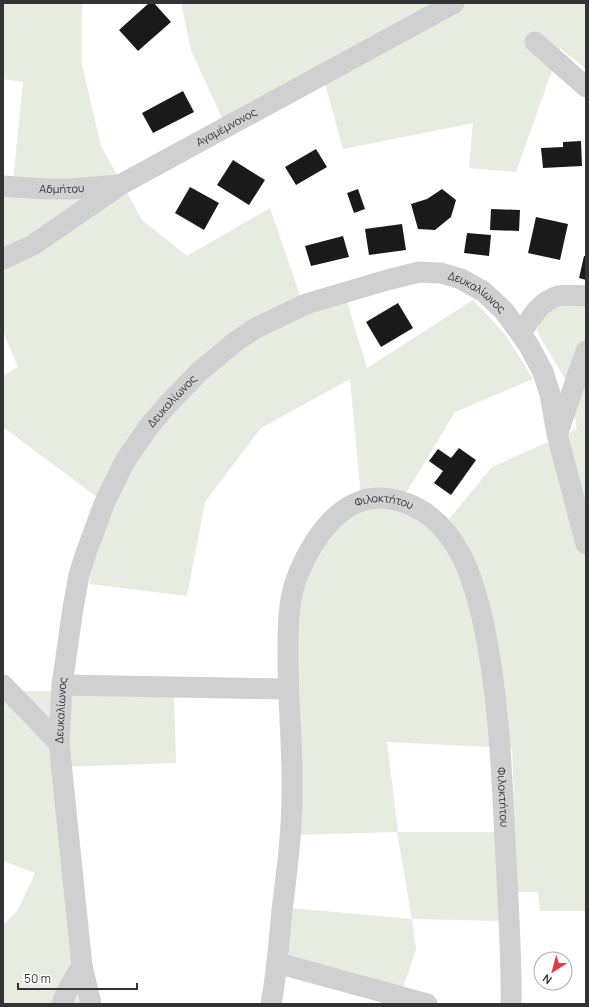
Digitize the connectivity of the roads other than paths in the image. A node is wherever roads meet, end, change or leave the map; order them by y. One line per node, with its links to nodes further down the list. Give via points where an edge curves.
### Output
1 (454, 3): 4 (street, Αγαμέμνονος)
2 (535, 42): 3 (street)
3 (586, 87)
4 (120, 185): 5 (street, Αδμήτου, via 70,189); 6 (street, Αγαμέμνονος, via 33,245)
5 (3, 186)
6 (3, 259)
7 (586, 296): 8 (street, via 558,296 546,302 535,312)
8 (520, 333): 10 (street, Δευκαλίωνος, via 544,372); 13 (street, Δευκαλίωνος, via 496,303 473,285 441,273 420,272 306,304 256,328 236,342 199,372 168,404 142,435 115,481 99,515 79,575)
9 (586, 351): 10 (street)
10 (557, 434): 11 (street, Δευκαλίωνος)
11 (586, 544)
12 (3, 685): 15 (street)
13 (62, 685): 14 (street); 15 (street, Δευκαλίωνος)
14 (288, 689): 16 (street, Φιλοκτήτου, via 291,830); 22 (street, Φιλοκτήτου, via 288,644 293,591 298,574 320,533 339,514 370,498 410,504 434,518 462,557 477,600 488,648 495,694 503,793)
15 (59, 743): 17 (street, Δευκαλίωνος)
16 (276, 963): 20 (street, Φιλοκτήτου); 21 (street)
17 (82, 966): 18 (street); 19 (street, Δευκαλίωνος)
18 (62, 1004)
19 (91, 1004)
20 (271, 1004)
21 (427, 1004)
22 (511, 1004)

